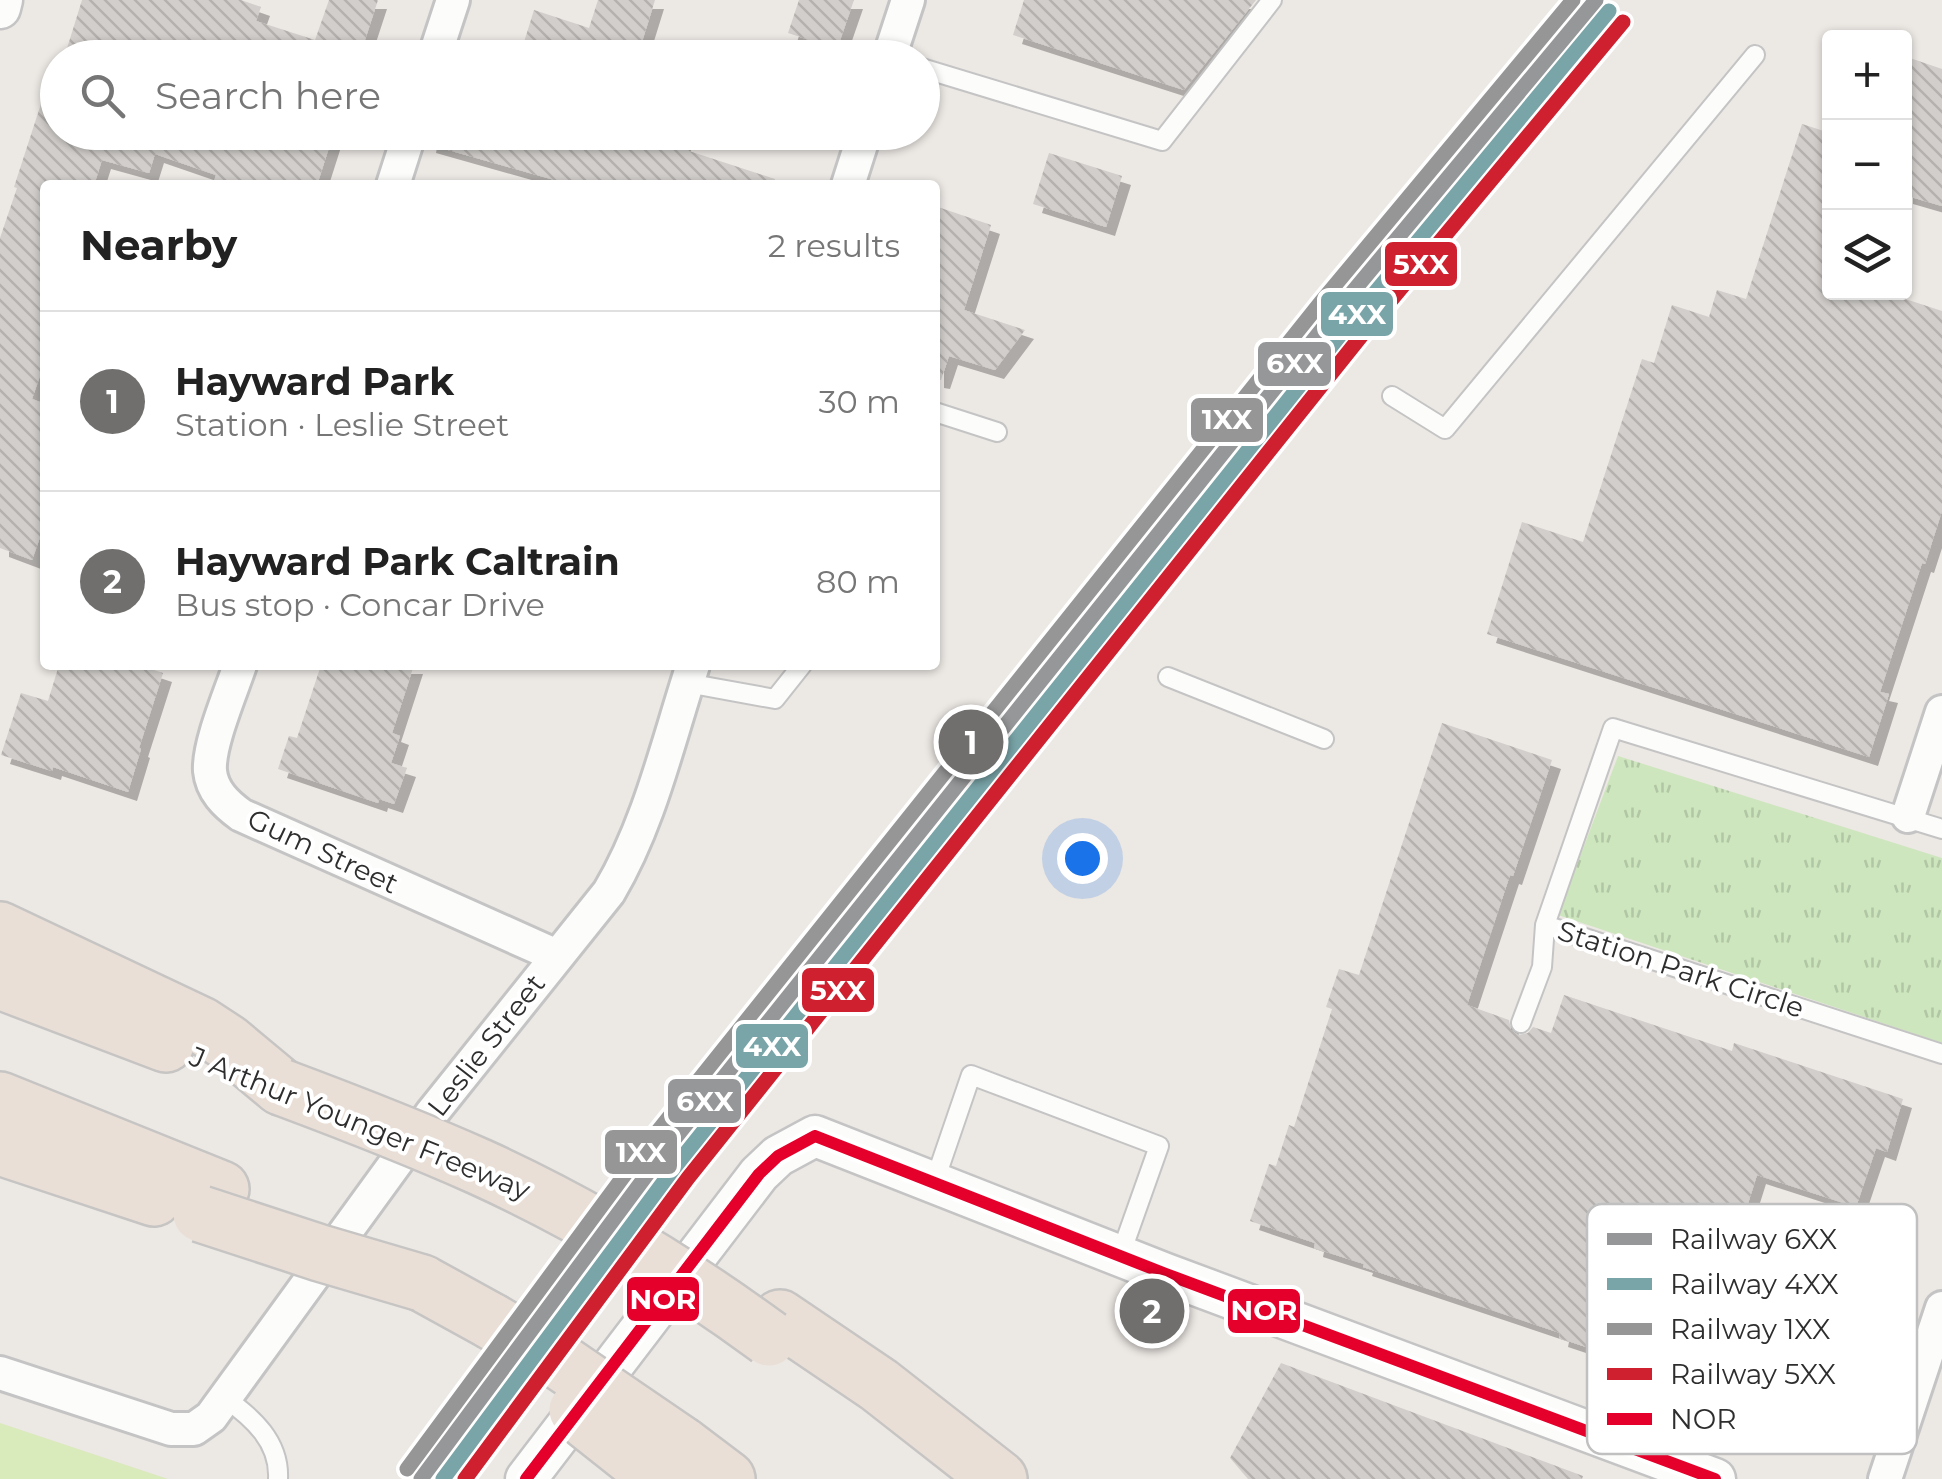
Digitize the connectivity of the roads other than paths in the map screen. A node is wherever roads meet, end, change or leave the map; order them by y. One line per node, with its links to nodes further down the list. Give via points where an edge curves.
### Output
1 (2, 0): 5 (street)
2 (453, 0): 6 (street)
3 (908, 0): 7 (street)
4 (1272, 0): 9 (lane, via 1162,141)
5 (0, 8)
6 (440, 40)
7 (895, 40)
8 (1754, 55): 14 (lane, via 1445,429)
9 (940, 73)
10 (405, 150): 12 (street)
11 (859, 150): 13 (street)
12 (396, 180)
13 (850, 180)
14 (1392, 396)
15 (940, 414): 16 (lane)
16 (997, 432)
17 (238, 670): 27 (street, Gum Street, via 212,751 210,772 225,803)
18 (798, 670): 19 (lane, via 775,699)
19 (690, 674): 27 (street, Leslie Street, via 626,864)
20 (1168, 677): 22 (lane)
21 (1942, 712): 23 (street)
22 (1324, 739)
23 (1908, 816): 24 (lane, Station Park Circle); 25 (lane, Station Park Circle, via 1613,728)
24 (1942, 829)
25 (1546, 925): 29 (lane, via 1542,966); 30 (lane, Station Park Circle)
26 (0, 930): 31 (highway, via 201,1025)
27 (557, 956): 41 (street, Leslie Street, via 432,1113)
28 (0, 981): 31 (highway, J Arthur Younger Freeway)
29 (1521, 1024)
30 (1942, 1054)
31 (281, 1087): 38 (highway, J Arthur Younger Freeway, bridge, via 554,1204)
32 (0, 1100): 35 (highway)
33 (0, 1147): 35 (highway)
34 (934, 1183): 36 (street); 36 (lane, via 971,1075 1160,1146); 47 (street, via 815,1136 778,1156)
35 (211, 1202): 45 (highway, bridge, via 351,1246 491,1322 588,1422)
36 (1120, 1256): 42 (street)
37 (1942, 1308): 40 (street)
38 (774, 1328): 49 (highway, J Arthur Younger Freeway, via 821,1377); 50 (highway, via 831,1350)
39 (0, 1372): 41 (street, Leslie Street, via 171,1429 194,1430)
40 (1917, 1383)
41 (226, 1398): 46 (lane, via 261,1428 274,1450)
42 (1587, 1431)
43 (1648, 1454): 51 (street)
44 (1893, 1454): 52 (street)
45 (666, 1466): 48 (highway)
46 (278, 1479)
47 (526, 1479)
48 (727, 1479)
49 (942, 1479)
50 (999, 1479)
51 (1715, 1479)
52 (1885, 1479)

